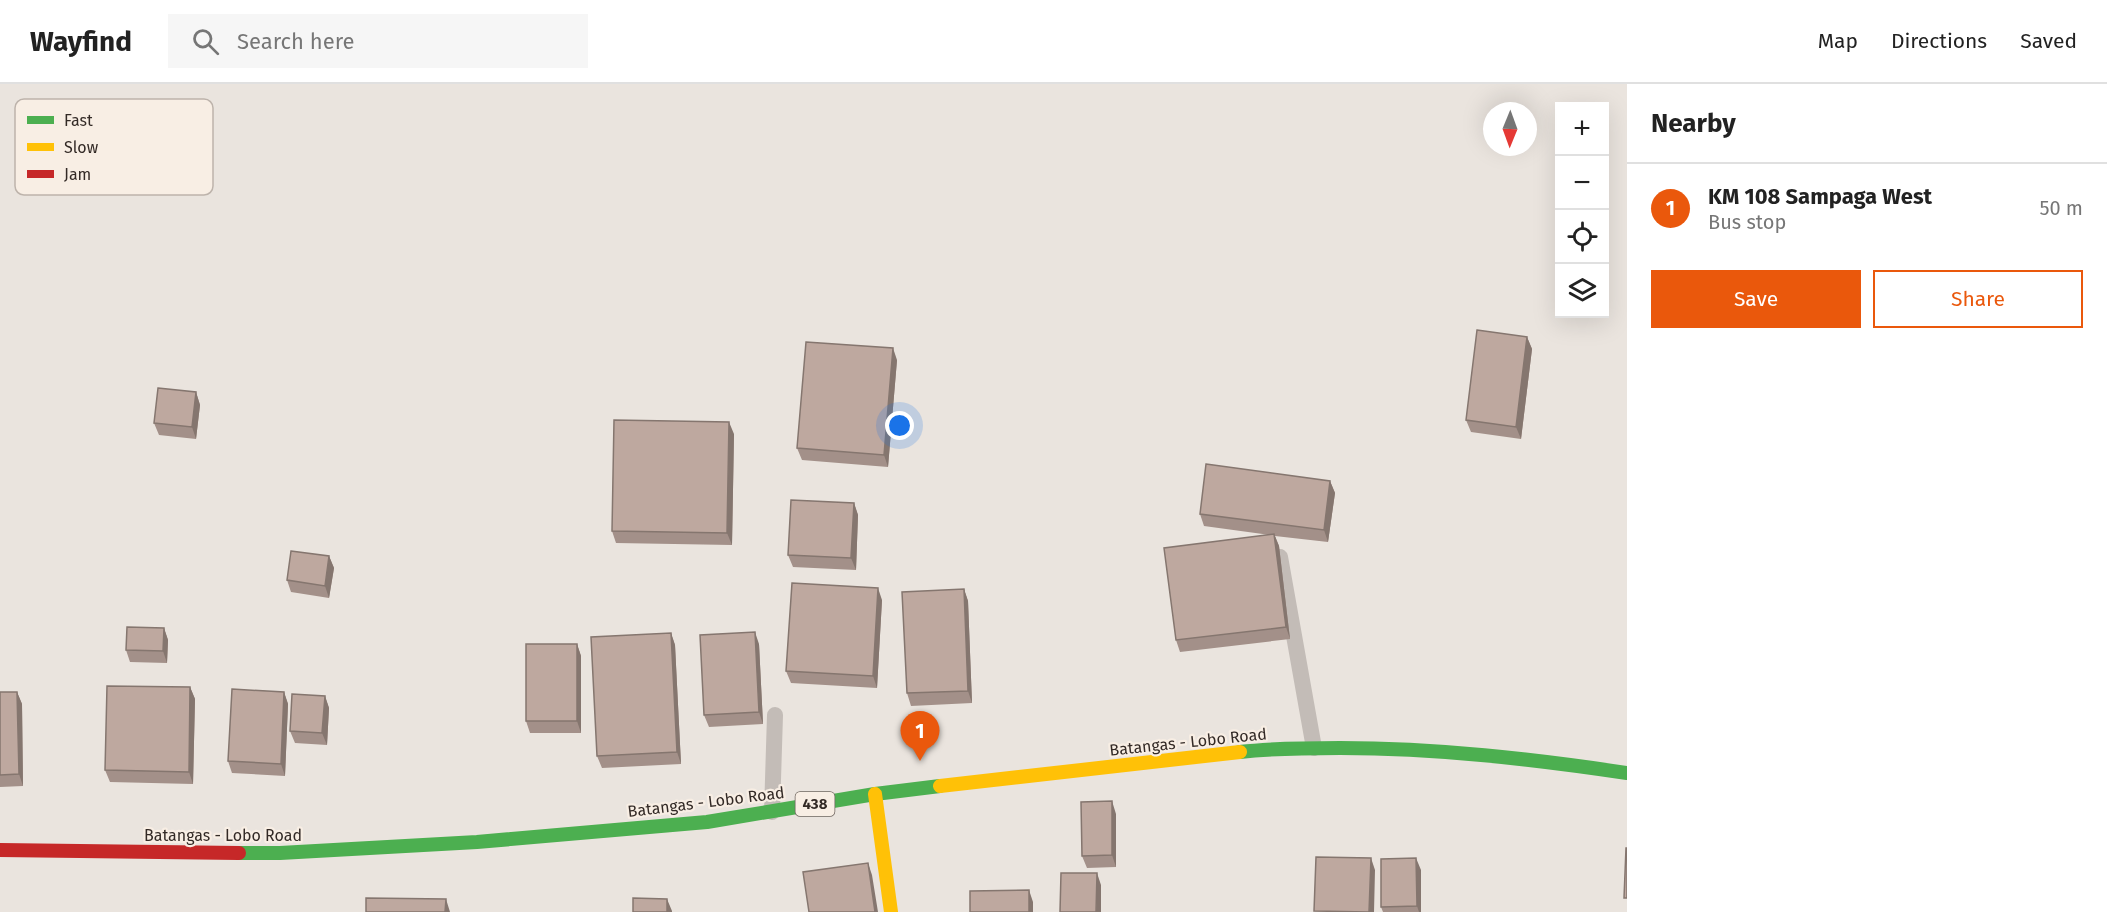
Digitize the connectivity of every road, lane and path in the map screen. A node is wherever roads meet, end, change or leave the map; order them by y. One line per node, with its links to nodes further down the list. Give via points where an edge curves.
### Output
1 (1280, 557): 3 (lane)
2 (775, 715): 6 (lane)
3 (1314, 748): 4 (main road, Batangas - Lobo Road / 438, via 1401,748 1548,761); 5 (main road, Batangas - Lobo Road / 438, via 1272,748)
4 (1627, 773)
5 (875, 794): 6 (main road, Batangas - Lobo Road / 438); 8 (main road)
6 (772, 812): 7 (main road, Batangas - Lobo Road / 438, via 707,822 477,842 280,853)
7 (0, 850)
8 (891, 912)

